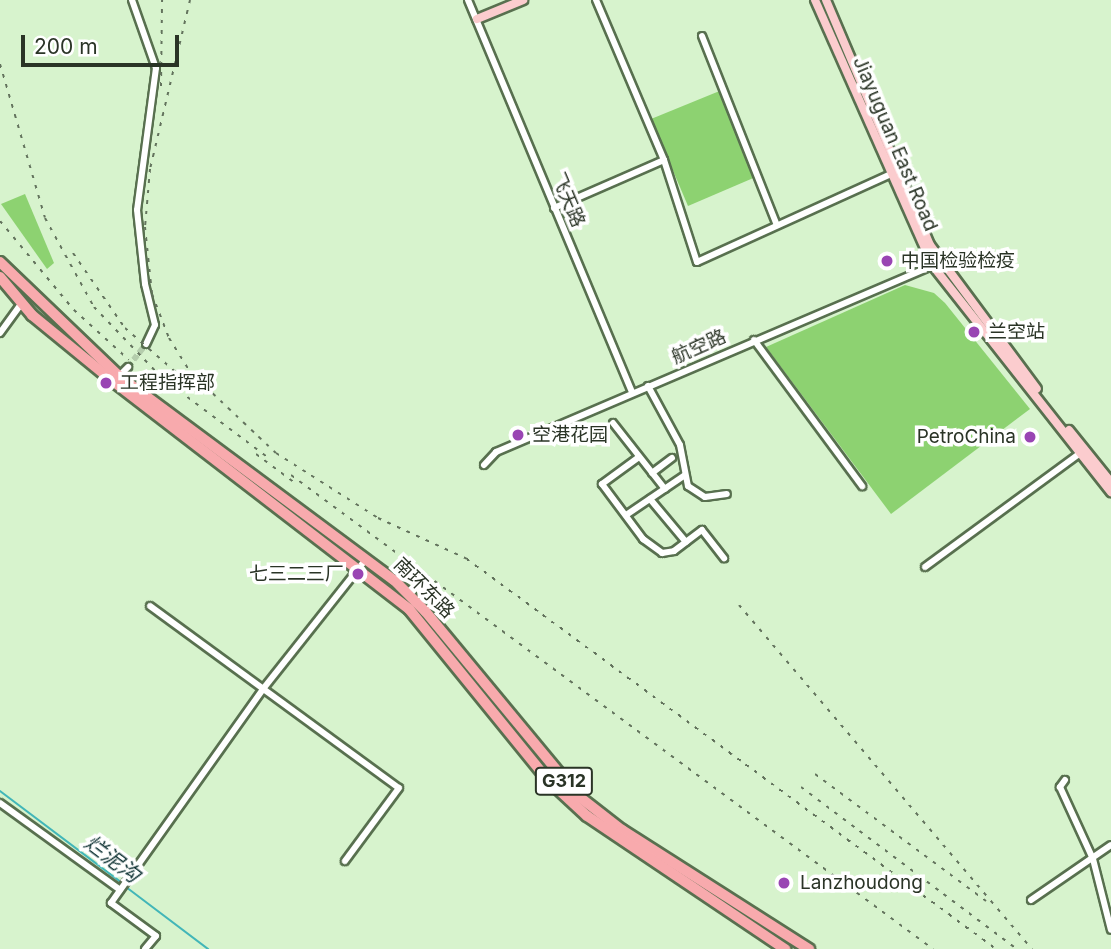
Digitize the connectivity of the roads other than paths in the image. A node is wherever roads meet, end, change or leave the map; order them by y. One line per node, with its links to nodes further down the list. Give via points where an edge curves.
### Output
1 (132, 0): 19 (street, via 156,68 137,210 145,284 155,325)
2 (468, 0): 7 (street, 飞天路)
3 (523, 0): 7 (main road)
4 (596, 0): 9 (street)
5 (815, 0): 10 (main road, Jiayuguan East Road)
6 (826, 0): 14 (main road, Jiayuguan East Road)
7 (477, 19): 11 (street, 飞天路)
8 (702, 36): 12 (street)
9 (664, 160): 11 (street); 12 (street, via 697,262)
10 (891, 174): 12 (street); 14 (main road, Jiayuguan East Road)
11 (554, 208): 23 (street, 飞天路)
12 (777, 225)
13 (0, 262): 21 (highway, 南环东路 / G312)
14 (937, 264): 18 (street, 航空路); 25 (main road, Jiayuguan East Road); 31 (main road, Jiayuguan East Road)
15 (0, 277): 16 (highway, 南环东路 / G312)
16 (21, 303): 17 (street); 40 (highway, 南环东路 / G312, via 108,378)
17 (0, 333)
18 (754, 340): 22 (street, 航空路); 32 (street)
19 (146, 344)
20 (128, 367): 21 (street)
21 (119, 376): 40 (highway, 南环东路 / G312)
22 (648, 386): 23 (street, 航空路); 30 (street, via 680,445)
23 (632, 393): 28 (street, 航空路, via 496,452)
24 (614, 424): 26 (street)
25 (1080, 453): 34 (main road, Jiayuguan East Road); 41 (street)
26 (639, 457): 29 (street); 37 (street, via 602,484)
27 (672, 458): 29 (street)
28 (484, 465)
29 (652, 472): 33 (street)
30 (685, 475): 33 (street); 35 (street, via 688,486 699,495 719,498)
31 (1111, 482)
32 (863, 486)
33 (665, 489): 36 (street)
34 (1111, 492)
35 (727, 494)
36 (650, 499): 37 (street); 38 (street)
37 (626, 515): 38 (street, via 643,539 662,553)
38 (687, 542): 39 (street, via 702,530)
39 (724, 558)
40 (362, 563): 43 (street); 52 (highway, 南环东路 / G312, via 425,611 577,795 632,837); 53 (highway, 南环东路 / G312, via 409,610 571,802 613,837)
41 (925, 567)
42 (150, 606): 43 (street)
43 (263, 689): 48 (street, via 399,788); 49 (street)
44 (1065, 780): 47 (street, via 1060,787)
45 (0, 803): 49 (street)
46 (1111, 845): 47 (street)
47 (1093, 859): 50 (street); 51 (street)
48 (345, 860)
49 (120, 890): 54 (street, via 111,903 156,936)
50 (1031, 900)
51 (1111, 930)
52 (785, 934): 53 (highway); 55 (highway, 南环东路 / G312)
53 (782, 947)
54 (145, 949)
55 (809, 949)

